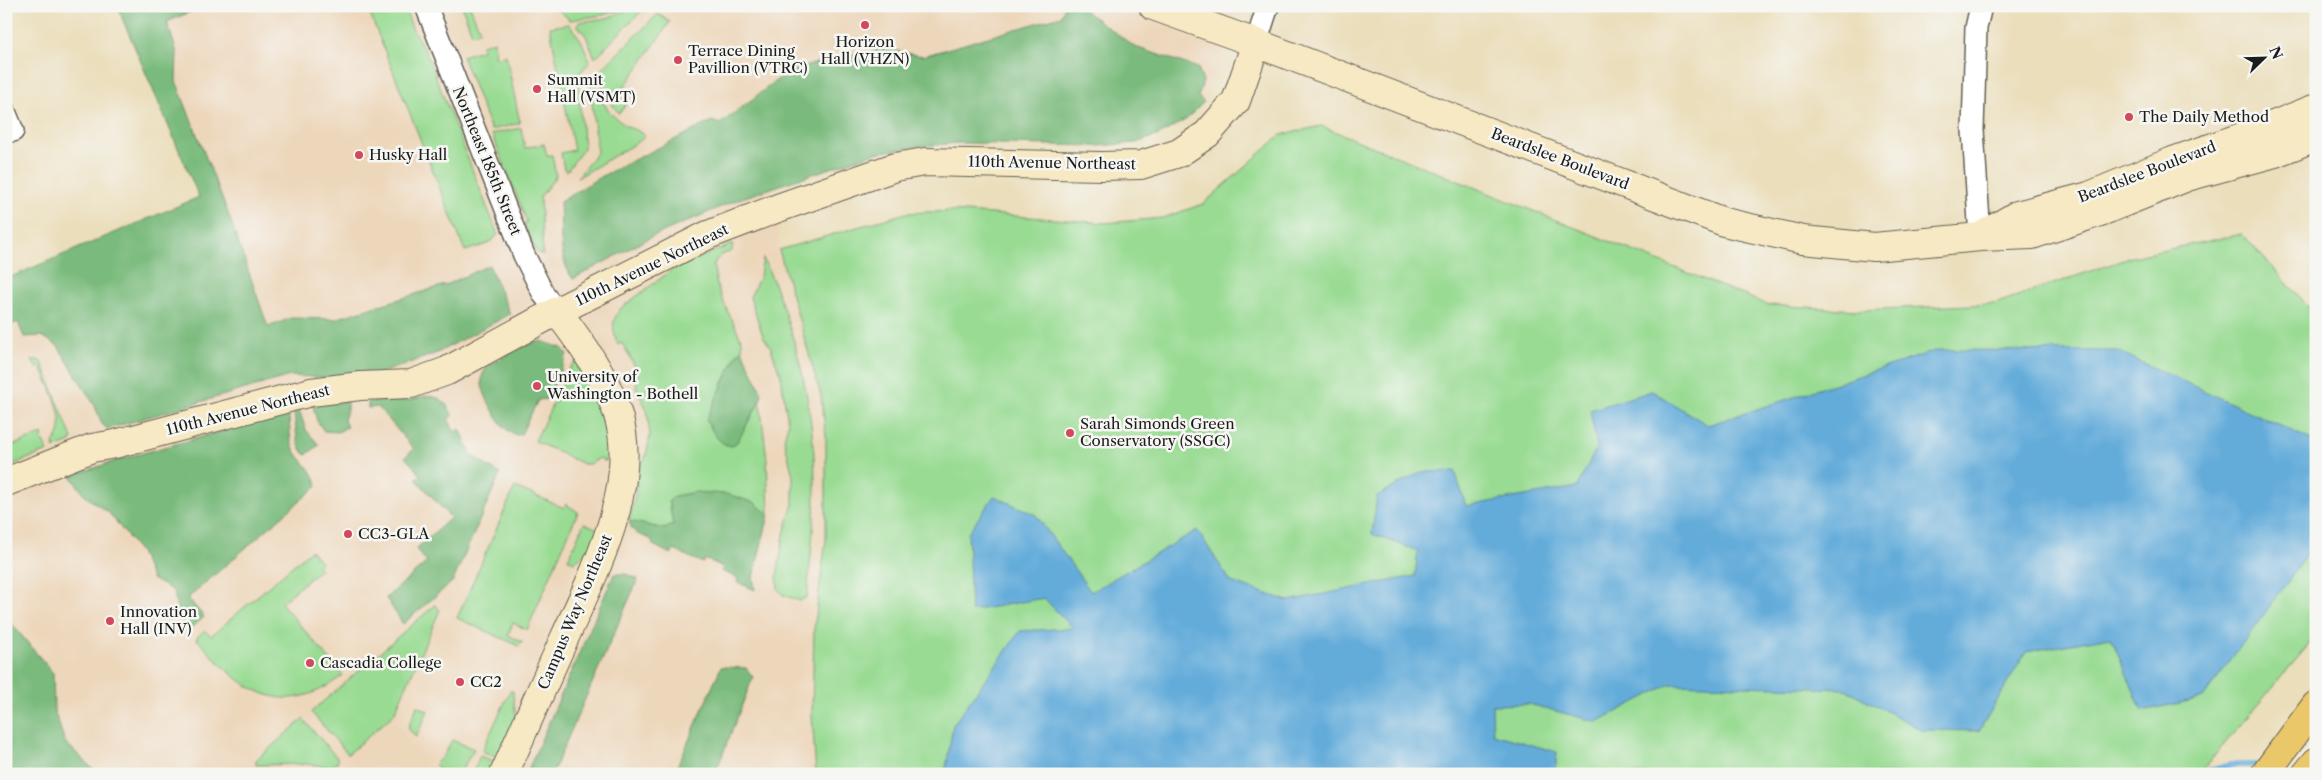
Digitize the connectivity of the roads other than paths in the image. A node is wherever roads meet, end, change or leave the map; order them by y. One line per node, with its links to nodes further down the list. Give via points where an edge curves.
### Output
1 (426, 6): 9 (street, Northeast 185th Street, via 524,255 544,295)
2 (1153, 6): 5 (street, Beardslee Boulevard)
3 (1268, 6): 5 (street)
4 (1982, 6): 8 (street, via 1976,28 1973,130)
5 (1256, 43): 8 (street, Beardslee Boulevard, via 1724,222 1795,239 1874,247); 9 (street, 110th Avenue Northeast, via 1236,101 1207,134 1179,152 1141,165 925,162 895,167 708,235)
6 (2316, 108): 8 (street, Beardslee Boulevard, via 2089,196 2017,215)
7 (2316, 138): 8 (street, Beardslee Boulevard, via 2187,177 2032,235)
8 (1980, 237)
9 (558, 311): 10 (street, 110th Avenue Northeast, via 447,371 411,384 312,392 92,448); 13 (street, Campus Way Northeast, via 586,350 613,403 622,432 622,469 606,545)
10 (6, 482)
11 (2309, 714): 14 (highway)
12 (2316, 762): 15 (highway)
13 (504, 774)
14 (2265, 774)
15 (2306, 774)

